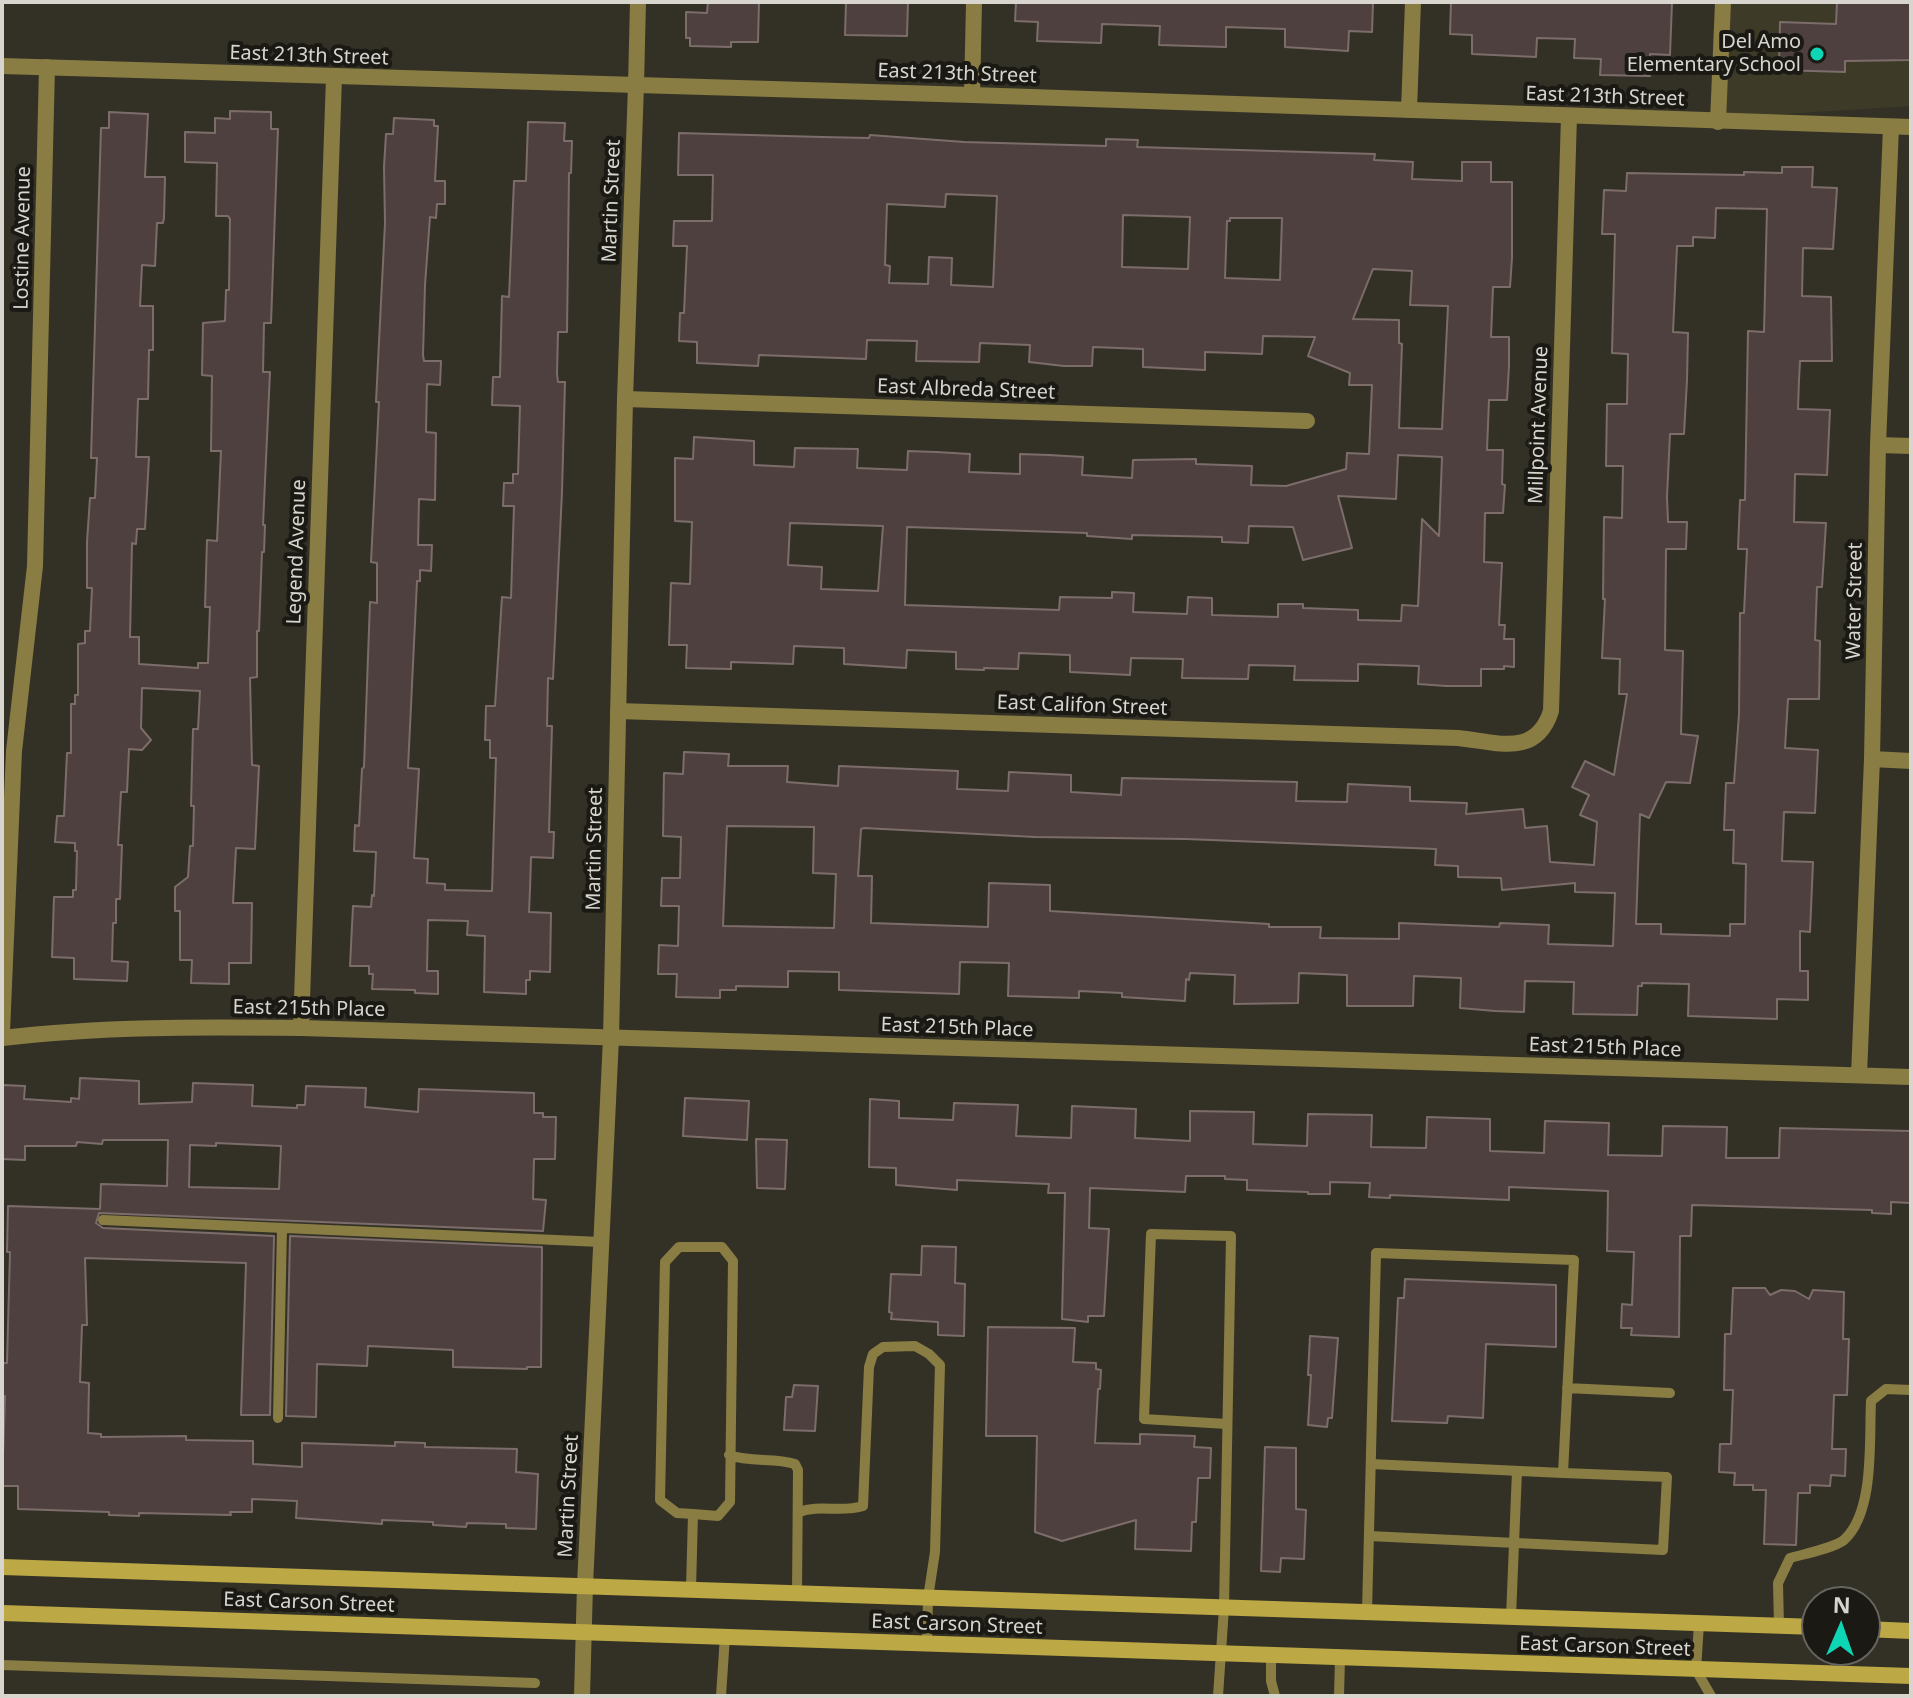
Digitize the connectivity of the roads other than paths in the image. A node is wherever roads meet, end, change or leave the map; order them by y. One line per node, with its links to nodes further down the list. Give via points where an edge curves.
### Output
1 (638, 2): 8 (street, Martin Street)
2 (974, 2): 9 (street)
3 (1413, 2): 10 (street)
4 (1723, 2): 12 (street)
5 (2, 66): 6 (street, East 213th Street)
6 (47, 67): 7 (street, East 213th Street); 24 (street, Lostine Avenue, via 35,566 14,751)
7 (334, 77): 8 (street, East 213th Street); 23 (street, Legend Avenue)
8 (636, 85): 9 (street, East 213th Street); 15 (street, Martin Street)
9 (972, 95): 10 (street, East 213th Street)
10 (1409, 110): 11 (street, East 213th Street)
11 (1569, 116): 12 (street, East 213th Street); 20 (street, Millpoint Avenue, via 1552,691)
12 (1718, 122): 13 (street, East 213th Street)
13 (1891, 127): 14 (street, East 213th Street); 17 (street, Water Street)
14 (1911, 127)
15 (625, 399): 16 (street, East Albreda Street); 19 (street, Martin Street)
16 (1307, 421)
17 (1878, 445): 18 (street); 21 (street, Water Street)
18 (1911, 446)
19 (618, 711): 20 (street, East Califon Street, via 1514,744); 25 (street, Martin Street)
20 (1542, 733)
21 (1872, 759): 22 (street); 26 (street, Water Street)
22 (1911, 761)
23 (301, 1028): 24 (street, East 215th Place, via 155,1026); 25 (street, East 215th Place)
24 (2, 1035)
25 (611, 1038): 26 (street, East 215th Place); 30 (street, Martin Street)
26 (1859, 1075): 27 (street, East 215th Place)
27 (1911, 1077)
28 (103, 1220): 29 (lane)
29 (282, 1228): 30 (lane); 34 (lane)
30 (601, 1242): 45 (street, Martin Street)
31 (1567, 1388): 33 (lane); 37 (lane, via 1574,1260 1376,1253); 39 (lane)
32 (1911, 1390): 54 (lane, via 1886,1389 1871,1401 1866,1497 1858,1522 1842,1542 1790,1558 1778,1583)
33 (1670, 1393)
34 (278, 1418)
35 (1227, 1424): 35 (lane, via 1231,1236 1151,1234 1144,1419); 49 (lane)
36 (729, 1455): 40 (lane, via 795,1464); 41 (lane, via 730,1502 718,1516); 41 (lane, via 733,1261 722,1247 679,1247 665,1262 660,1500 677,1513)
37 (1371, 1464): 38 (lane); 42 (lane)
38 (1517, 1471): 39 (lane); 43 (lane)
39 (1563, 1473): 43 (lane, via 1667,1477 1663,1550)
40 (799, 1512): 47 (lane); 48 (lane, via 863,1506 873,1354 883,1347 915,1346 929,1354 940,1365 935,1552)
41 (693, 1514): 46 (lane)
42 (1369, 1536): 43 (lane); 50 (lane)
43 (1514, 1543): 52 (lane)
44 (2, 1567): 45 (main road, East Carson Street)
45 (585, 1585): 46 (main road, East Carson Street); 57 (street, Martin Street)
46 (691, 1589): 47 (main road, East Carson Street)
47 (797, 1593): 48 (main road, East Carson Street)
48 (928, 1598): 49 (main road, East Carson Street); 60 (lane)
49 (1224, 1608): 50 (main road, East Carson Street); 61 (lane)
50 (1367, 1612): 52 (main road, East Carson Street)
51 (2, 1613): 57 (main road, East Carson Street)
52 (1511, 1617): 53 (main road, East Carson Street)
53 (1699, 1624): 54 (main road, East Carson Street); 65 (lane)
54 (1779, 1626): 55 (main road, East Carson Street)
55 (1801, 1627)
56 (1881, 1630): 58 (main road)
57 (583, 1631): 59 (main road, East Carson Street); 68 (street, Martin Street)
58 (1911, 1631)
59 (725, 1636): 60 (main road, East Carson Street); 69 (lane)
60 (927, 1644): 61 (main road, East Carson Street)
61 (1222, 1654): 62 (main road, East Carson Street); 70 (lane)
62 (1271, 1656): 63 (main road, East Carson Street); 71 (lane)
63 (1340, 1658): 65 (main road, East Carson Street); 72 (lane)
64 (2, 1665): 67 (lane)
65 (1696, 1670): 66 (main road, East Carson Street); 73 (lane)
66 (1911, 1676)
67 (535, 1683)
68 (582, 1696)
69 (721, 1696)
70 (1218, 1696)
71 (1275, 1696)
72 (1339, 1696)
73 (1711, 1696)

